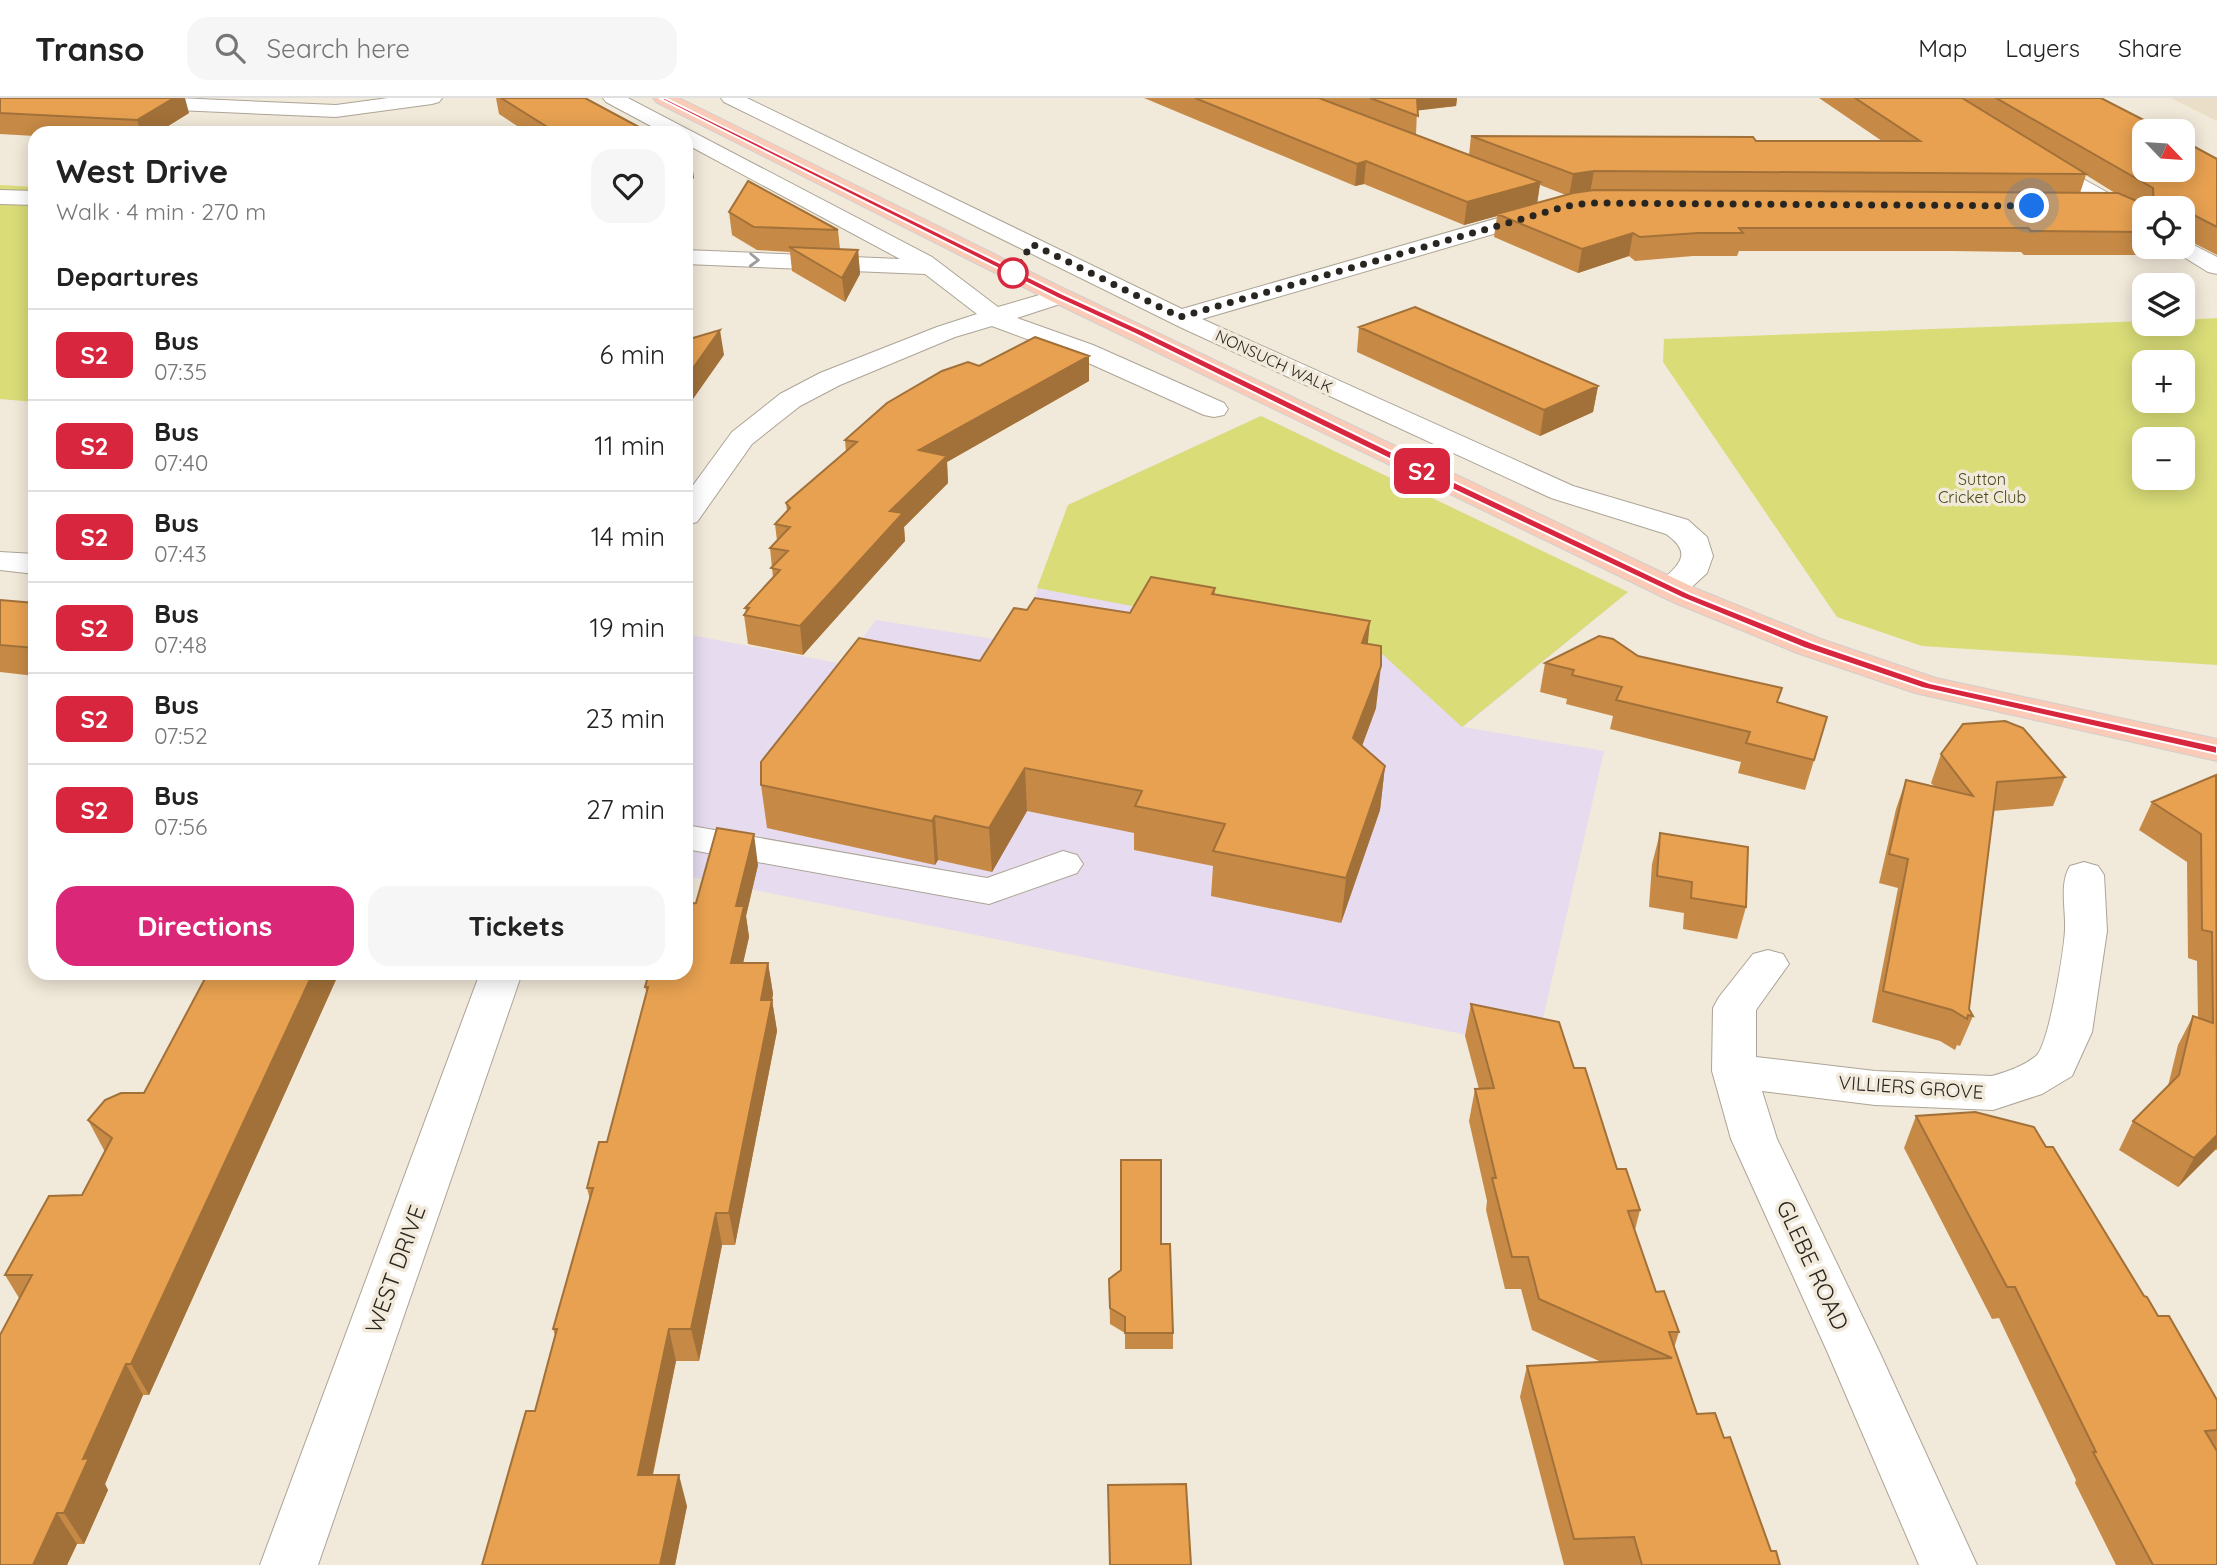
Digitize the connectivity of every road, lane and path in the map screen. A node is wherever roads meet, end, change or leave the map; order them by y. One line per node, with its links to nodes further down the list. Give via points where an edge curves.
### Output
1 (41, 98): 2 (street, via 336,111)
2 (432, 98)
3 (612, 98): 6 (street)
4 (663, 98): 19 (highway)
5 (731, 98): 20 (street, NONSUCH WALK)
6 (666, 126)
7 (693, 140): 18 (street)
8 (2020, 149): 13 (street)
9 (1529, 191): 20 (street, via 1567,206)
10 (0, 197): 11 (street)
11 (28, 198)
12 (2074, 206): 13 (street)
13 (2115, 206): 14 (street)
14 (2132, 216)
15 (2195, 254): 17 (street)
16 (693, 257): 18 (street, one-way to 18)
17 (2217, 267)
18 (932, 268): 21 (street)
19 (1060, 296): 21 (street); 26 (highway)
20 (1180, 317): 26 (street, NONSUCH WALK, via 1562,492 1677,527 1690,537 1697,556 1690,573)
21 (994, 318): 22 (street, via 1084,351); 23 (street, via 946,332 790,400 741,438)
22 (1214, 410)
23 (693, 506)
24 (0, 561): 25 (street)
25 (28, 563)
26 (1671, 589): 27 (highway, via 1808,646 1927,686)
27 (2217, 750)
28 (693, 838): 29 (street, via 989,891)
29 (1063, 864)
30 (2084, 875): 33 (street, VILLIERS GROVE, via 2085,932 2070,1032 2056,1065 2026,1082 1993,1093 1875,1088)
31 (1768, 964): 33 (street, GLEBE ROAD, via 1734,1008)
32 (498, 980): 34 (street, WEST DRIVE)
33 (1734, 1071): 35 (street, GLEBE ROAD, via 1754,1139)
34 (289, 1565)
35 (1948, 1565)

